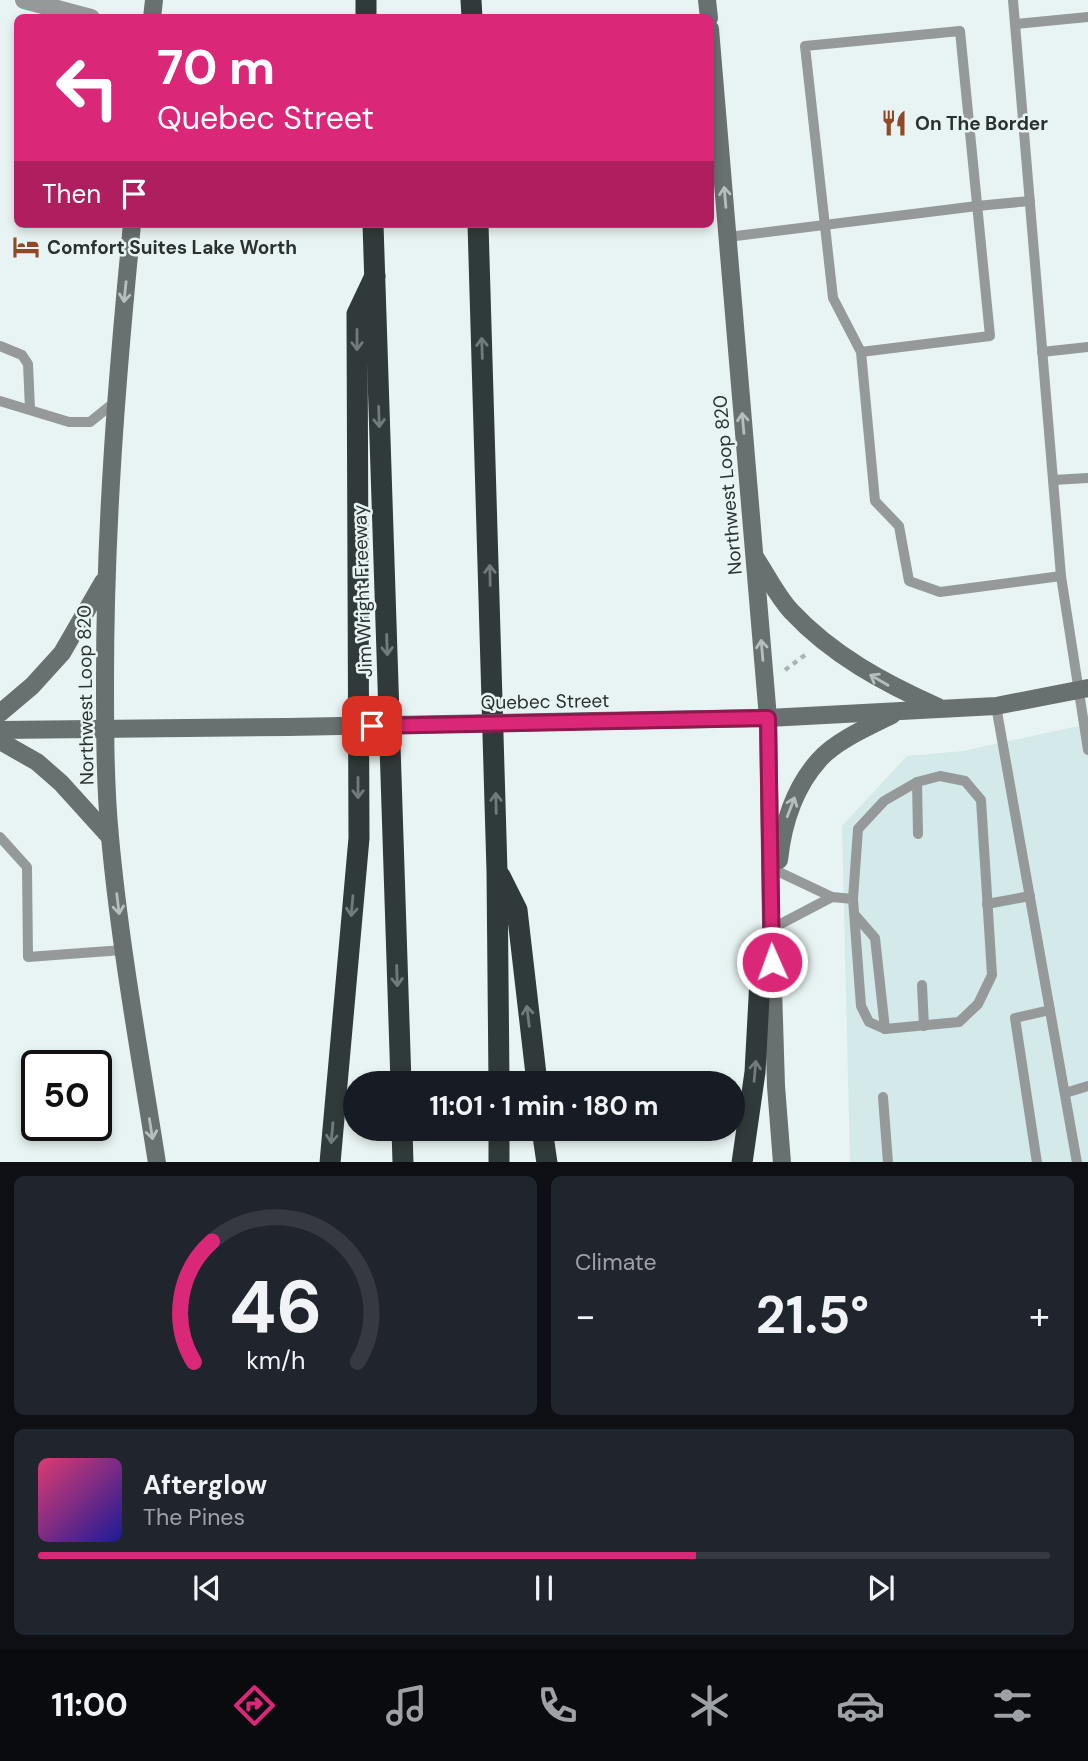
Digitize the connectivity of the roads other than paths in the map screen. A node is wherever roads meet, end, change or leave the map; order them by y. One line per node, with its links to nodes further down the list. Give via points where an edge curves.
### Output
1 (24, 0): 3 (street)
2 (1013, 0): 5 (lane)
3 (76, 14)
4 (1088, 17): 5 (lane)
5 (1015, 24): 7 (lane)
6 (714, 75): 13 (main road, Northwest Loop 820, one-way to 6)
7 (1030, 201): 8 (lane); 18 (lane)
8 (977, 206): 9 (lane); 9 (lane, via 960,31 805,46); 17 (lane, via 990,336)
9 (825, 225): 13 (lane); 17 (lane, via 833,298)
10 (132, 228): 20 (main road, Northwest Loop 820, one-way to 20)
11 (373, 228): 14 (highway, Jim Wright Freeway)
12 (478, 228): 41 (highway, one-way to 12)
13 (728, 237): 24 (main road, Northwest Loop 820, one-way to 13)
14 (375, 276): 54 (highway, Jim Wright Freeway, one-way to 54); 64 (highway, one-way to 64, via 357,314 359,838)
15 (0, 346): 21 (lane, via 22,355 28,364)
16 (1088, 347): 18 (lane)
17 (861, 352): 25 (lane, via 875,501 899,526 909,581 940,592)
18 (1042, 352): 23 (lane)
19 (0, 401): 21 (lane)
20 (116, 401): 21 (lane, via 90,422 69,422); 26 (main road, Northwest Loop 820)
21 (30, 409)
22 (1088, 478): 23 (lane)
23 (1053, 481): 25 (lane)
24 (754, 556): 29 (main road, one-way to 24, via 857,667 790,610); 32 (main road, Northwest Loop 820, one-way to 24)
25 (1061, 576): 27 (lane)
26 (105, 579): 31 (main road, via 62,653); 34 (main road, Northwest Loop 820)
27 (1083, 689): 28 (main road, Quebec Street); 36 (lane)
28 (996, 706): 29 (main road, Quebec Street); 43 (lane)
29 (941, 709): 30 (main road, Quebec Street)
30 (899, 711): 32 (main road, Quebec Street); 42 (main road, one-way to 30, via 783,829 796,795 820,759 852,735)
31 (0, 713)
32 (768, 718): 34 (main road, Quebec Street, bridge); 48 (main road, Northwest Loop 820)
33 (0, 730): 34 (main road, Quebec Street)
34 (105, 730): 39 (main road, Northwest Loop 820)
35 (0, 741): 39 (main road, via 37,762)
36 (1088, 750)
37 (917, 782): 38 (lane); 45 (lane, via 884,801 858,829); 46 (lane, via 940,776 965,781 981,800)
38 (918, 834)
39 (109, 836): 49 (main road, Northwest Loop 820, one-way to 49)
40 (0, 837): 49 (lane, via 27,867 28,957)
41 (497, 871): 55 (highway); 56 (highway, one-way to 41, via 517,910)
42 (777, 871): 44 (lane); 48 (main road)
43 (1030, 896): 46 (lane); 51 (lane)
44 (832, 897): 45 (lane); 48 (lane)
45 (853, 899): 47 (lane)
46 (987, 904): 52 (lane, via 992,975 978,1004 959,1022)
47 (854, 915): 53 (lane, via 875,938); 53 (lane, via 861,1006 869,1022)
48 (771, 930): 68 (highway, one-way to 48, via 755,1072 761,961); 69 (main road)
49 (123, 950): 63 (main road, Northwest Loop 820, one-way to 63)
50 (922, 985): 52 (lane)
51 (1050, 1010): 58 (lane); 71 (lane, via 1015,1018)
52 (923, 1026): 53 (lane)
53 (885, 1030)
54 (401, 1071)
55 (499, 1071)
56 (536, 1071)
57 (1088, 1086): 58 (lane)
58 (1065, 1093): 72 (lane)
59 (883, 1097): 70 (lane)
60 (402, 1141): 65 (highway)
61 (499, 1141): 66 (highway)
62 (544, 1141): 67 (highway)
63 (157, 1162)
64 (330, 1162)
65 (403, 1162)
66 (499, 1162)
67 (547, 1162)
68 (741, 1162)
69 (782, 1162)
70 (888, 1162)
71 (1037, 1162)
72 (1077, 1162)

